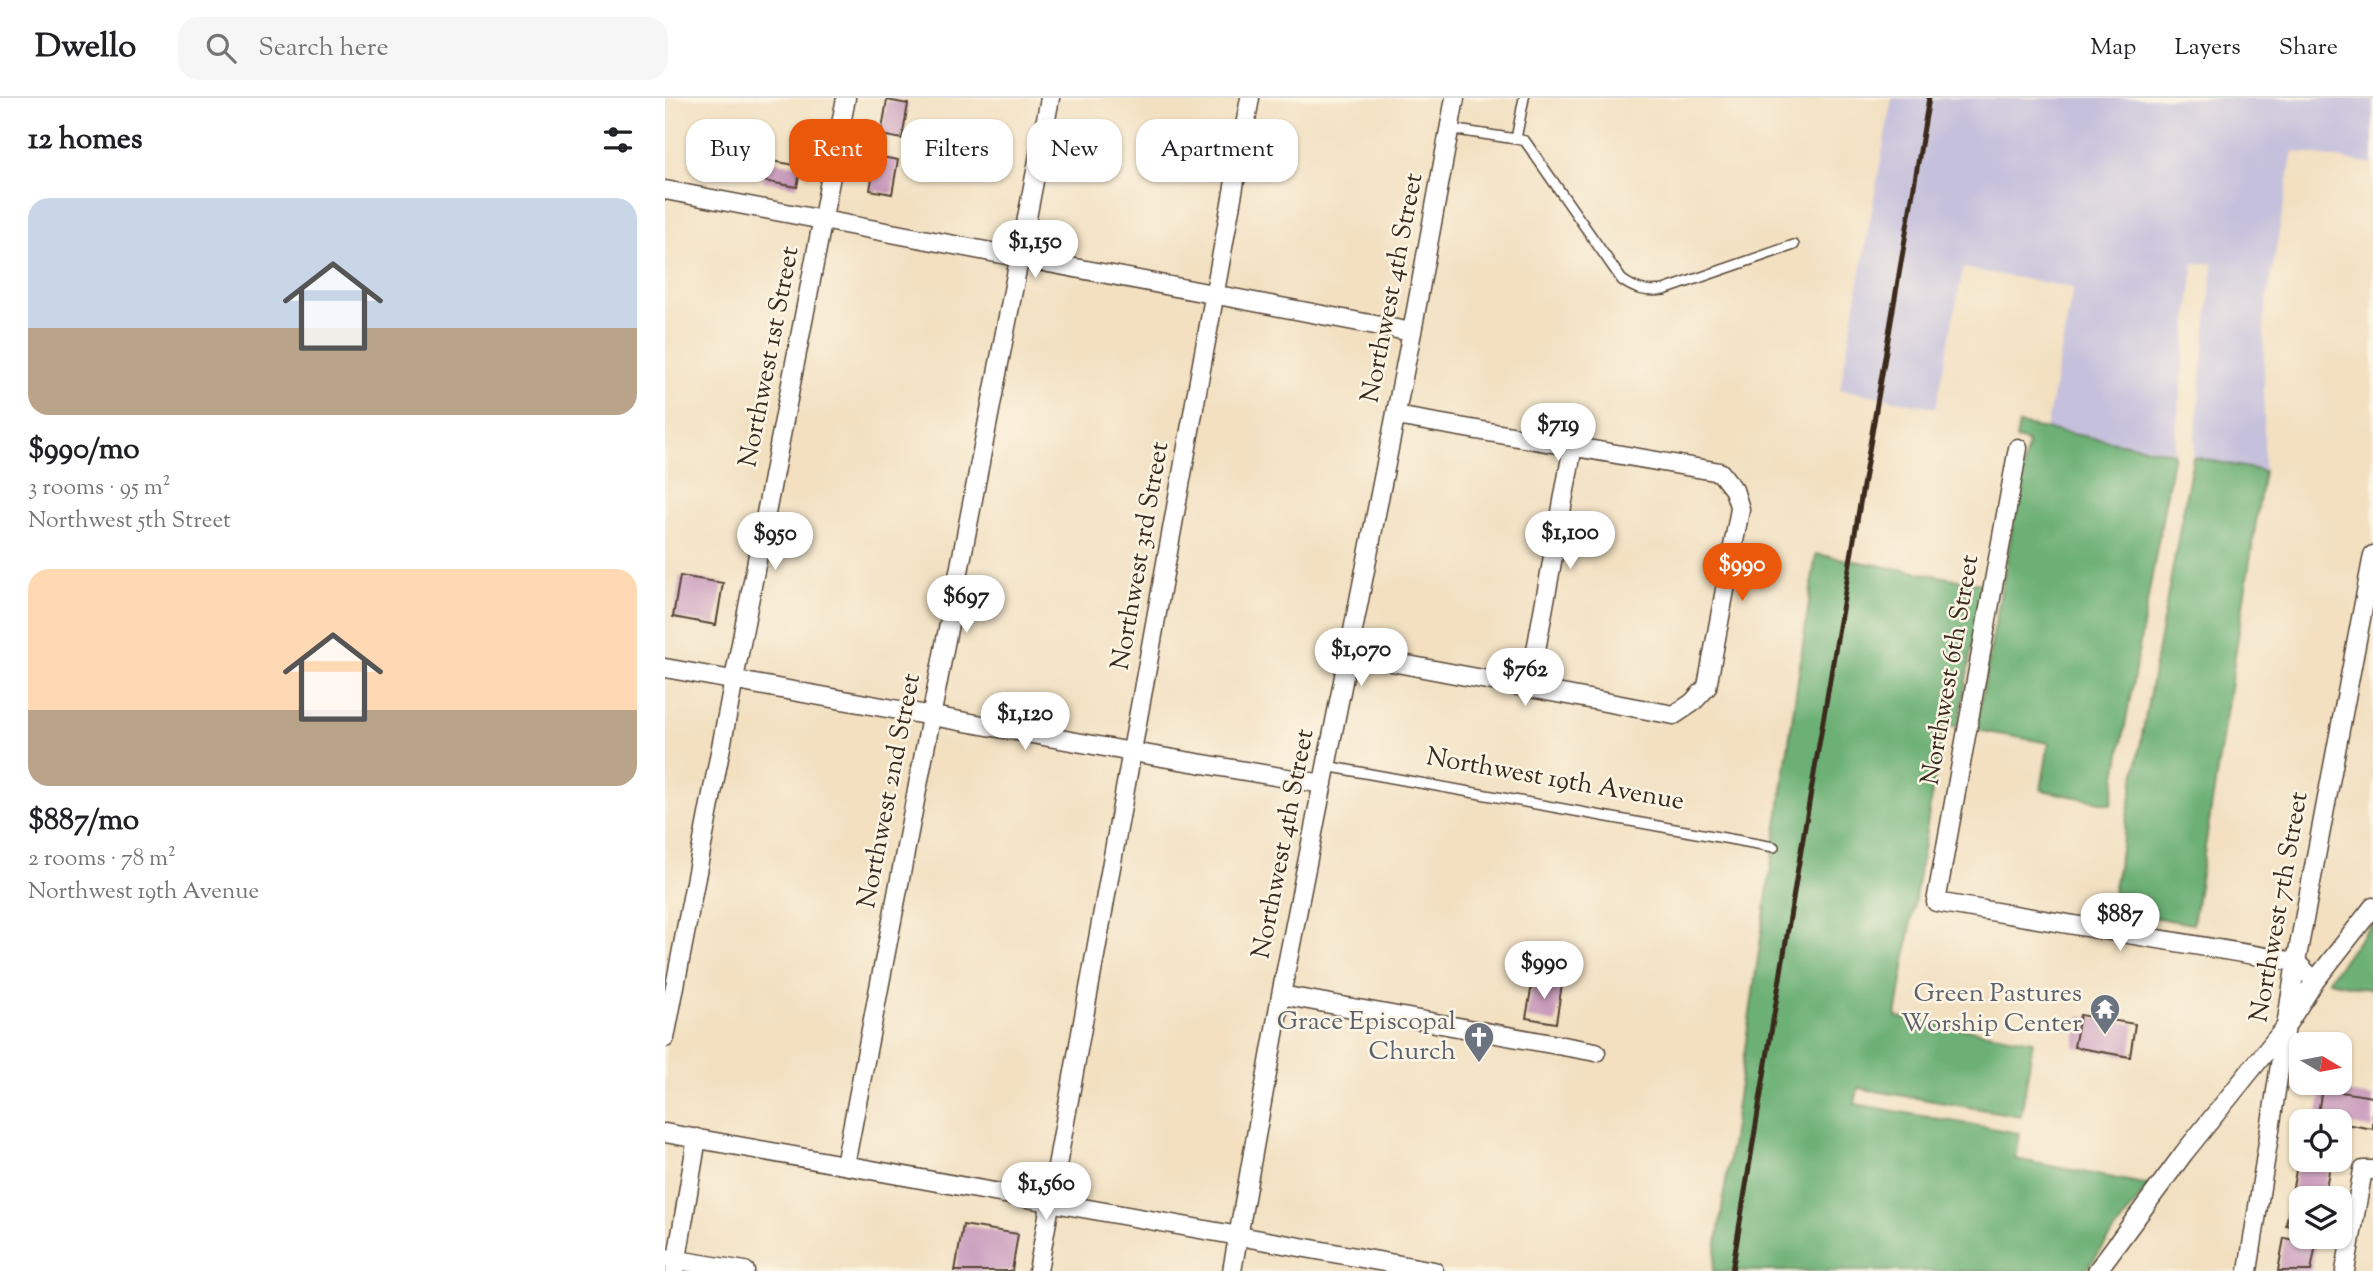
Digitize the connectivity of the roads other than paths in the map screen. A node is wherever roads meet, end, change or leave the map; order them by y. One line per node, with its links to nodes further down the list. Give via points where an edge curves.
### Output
1 (846, 98): 9 (street, Northwest 1st Street)
2 (1049, 98): 11 (street, Northwest 2nd Street)
3 (1250, 98): 12 (street, Northwest 3rd Street)
4 (1455, 98): 6 (street, Northwest 4th Street)
5 (1524, 98): 7 (lane)
6 (1450, 129): 7 (lane); 13 (street, Northwest 4th Street)
7 (1516, 139): 10 (lane, via 1525,141 1622,280 1634,289 1664,290)
8 (665, 190): 9 (street)
9 (823, 220): 11 (street); 20 (street, Northwest 1st Street)
10 (1794, 245)
11 (1019, 258): 12 (street); 22 (street, Northwest 2nd Street)
12 (1215, 295): 13 (street); 23 (street, Northwest 3rd Street)
13 (1412, 332): 14 (street, Northwest 4th Street)
14 (1396, 416): 15 (street); 18 (street, Northwest 4th Street)
15 (1573, 446): 21 (street); 21 (street, via 1720,472 1734,490 1740,509 1707,687 1692,703 1674,715)
16 (2018, 447): 28 (street, Northwest 6th Street, via 1936,902)
17 (2373, 555): 28 (street, Northwest 7th Street)
18 (1349, 654): 21 (street); 24 (street, Northwest 4th Street)
19 (665, 668): 20 (street)
20 (734, 680): 22 (street); 32 (street, Northwest 1st Street)
21 (1529, 689)
22 (931, 716): 23 (street); 36 (street, Northwest 2nd Street)
23 (1132, 752): 25 (street); 38 (street, Northwest 3rd Street)
24 (1326, 766): 25 (street, Northwest 4th Street); 26 (lane, Northwest 19th Avenue)
25 (1323, 784): 30 (street, Northwest 4th Street)
26 (1774, 847)
27 (2373, 907): 29 (street)
28 (2295, 962): 29 (street); 31 (street, Northwest 7th Street)
29 (2315, 981): 31 (street)
30 (1281, 995): 33 (street); 39 (street, Northwest 4th Street)
31 (2284, 1029): 45 (street); 46 (street, Northwest 7th Street)
32 (665, 1038)
33 (1596, 1052)
34 (665, 1133): 35 (street)
35 (697, 1138): 36 (street); 40 (street)
36 (845, 1165): 38 (street)
37 (2373, 1170): 47 (street, via 2363,1170)
38 (1050, 1203): 39 (street); 42 (street, Northwest 3rd Street)
39 (1238, 1237): 43 (street, Northwest 4th Street); 44 (street)
40 (673, 1263): 41 (street)
41 (745, 1271)
42 (1038, 1271)
43 (1232, 1271)
44 (1434, 1271)
45 (2097, 1271)
46 (2248, 1271)
47 (2345, 1271)

